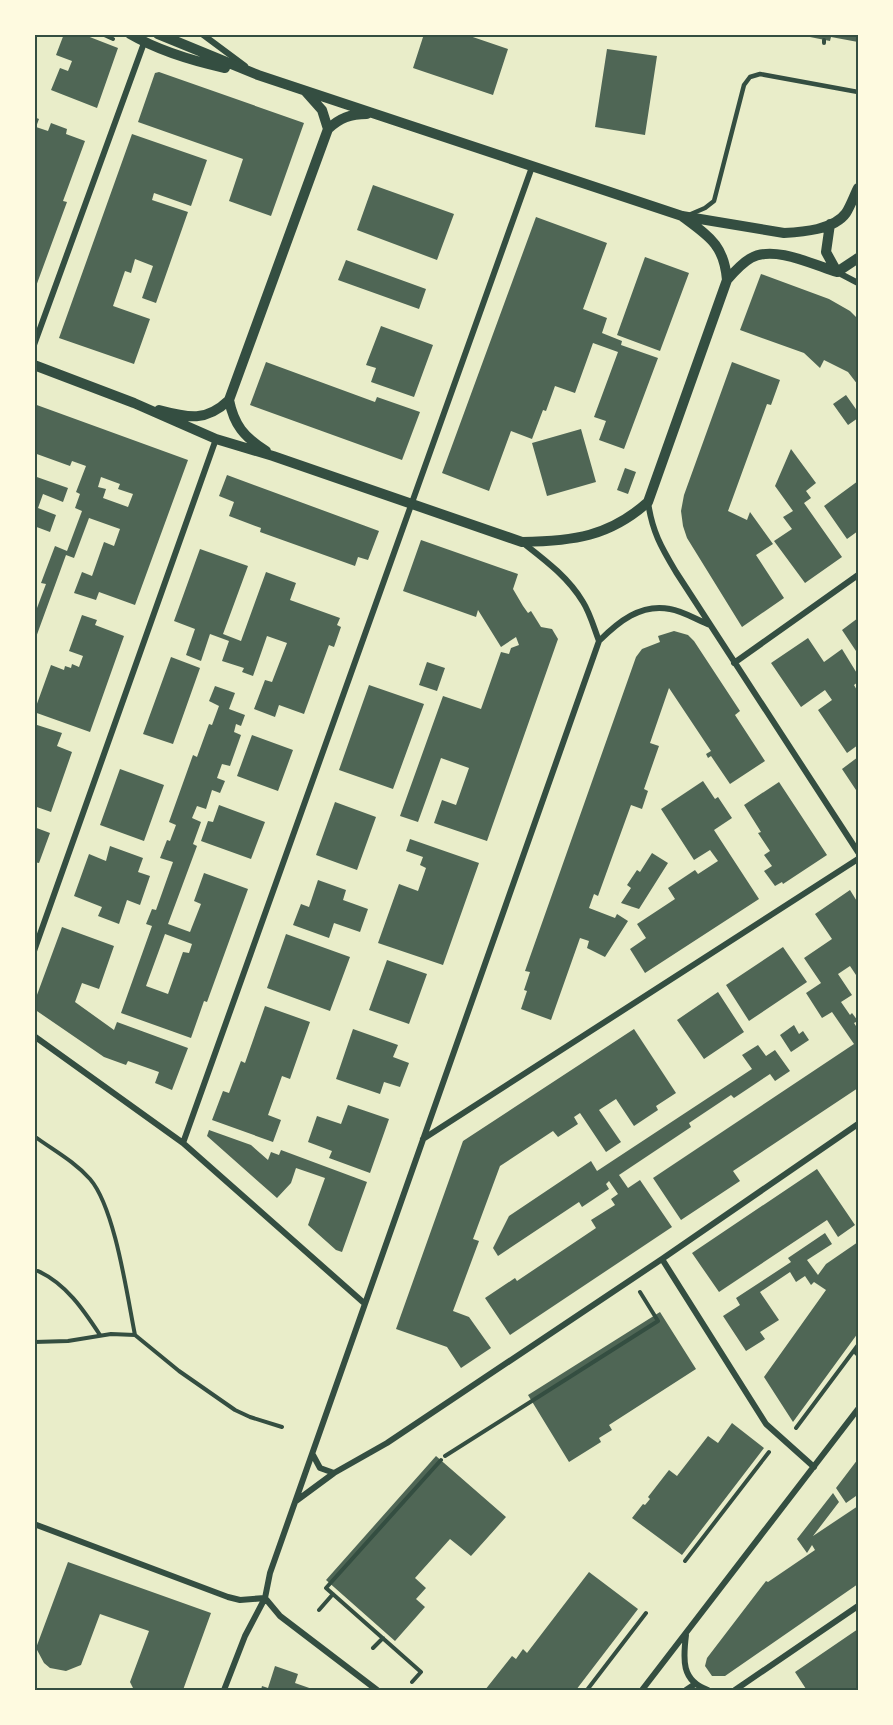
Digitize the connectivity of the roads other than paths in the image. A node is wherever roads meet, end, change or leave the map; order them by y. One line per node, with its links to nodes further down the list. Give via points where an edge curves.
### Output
1 (130, 34): 4 (street)
2 (158, 34): 5 (street)
3 (202, 34): 5 (street)
4 (144, 43): 5 (street, via 203,63); 18 (street)
5 (258, 75): 6 (street)
6 (306, 91): 8 (street); 9 (street, via 322,110)
7 (858, 92): 12 (lane, via 760,74 750,77 744,85 714,201)
8 (382, 115): 9 (street, via 345,116); 10 (street)
9 (328, 129): 20 (street)
10 (532, 167): 12 (street); 25 (street)
11 (858, 188): 13 (street, via 846,213)
12 (682, 216): 13 (street, via 784,233); 16 (street, via 715,242 724,257)
13 (830, 224): 15 (street, via 826,252)
14 (858, 258): 15 (street)
15 (837, 272): 16 (street, via 781,254 762,254 746,262); 17 (street)
16 (727, 280): 24 (street)
17 (858, 283)
18 (34, 345)
19 (34, 365): 21 (street)
20 (229, 400): 21 (street, via 211,414 197,416); 23 (street, via 236,424)
21 (134, 403): 22 (street)
22 (216, 439): 23 (street); 33 (street)
23 (273, 456): 25 (street)
24 (648, 502): 26 (street, via 631,517 593,534 561,541); 28 (street, via 657,541)
25 (412, 505): 26 (street); 37 (street)
26 (522, 542): 29 (street, via 572,585)
27 (858, 575): 30 (street)
28 (710, 625): 29 (street, via 670,609 650,609 631,614); 30 (street)
29 (599, 641): 36 (street)
30 (734, 663): 31 (street)
31 (858, 852)
32 (858, 859): 36 (street)
33 (34, 951)
34 (34, 1036): 37 (street)
35 (858, 1124): 38 (street)
36 (423, 1139): 39 (street)
37 (183, 1143): 39 (street)
38 (662, 1259): 42 (street, via 766,1424); 43 (street, via 387,1443)
39 (364, 1303): 41 (street)
40 (858, 1409): 42 (street)
41 (313, 1455): 43 (street, via 320,1468); 44 (street)
42 (814, 1467): 48 (street)
43 (334, 1473): 44 (street)
44 (296, 1502): 46 (street)
45 (34, 1524): 46 (street, via 228,1598)
46 (265, 1598): 50 (street, via 245,1635); 51 (street, via 280,1616)
47 (858, 1606): 55 (street)
48 (686, 1635): 49 (street, via 684,1667); 52 (street)
49 (695, 1684): 53 (street); 54 (street)
50 (224, 1690)
51 (377, 1690)
52 (642, 1690)
53 (686, 1690)
54 (708, 1690)
55 (735, 1690)

